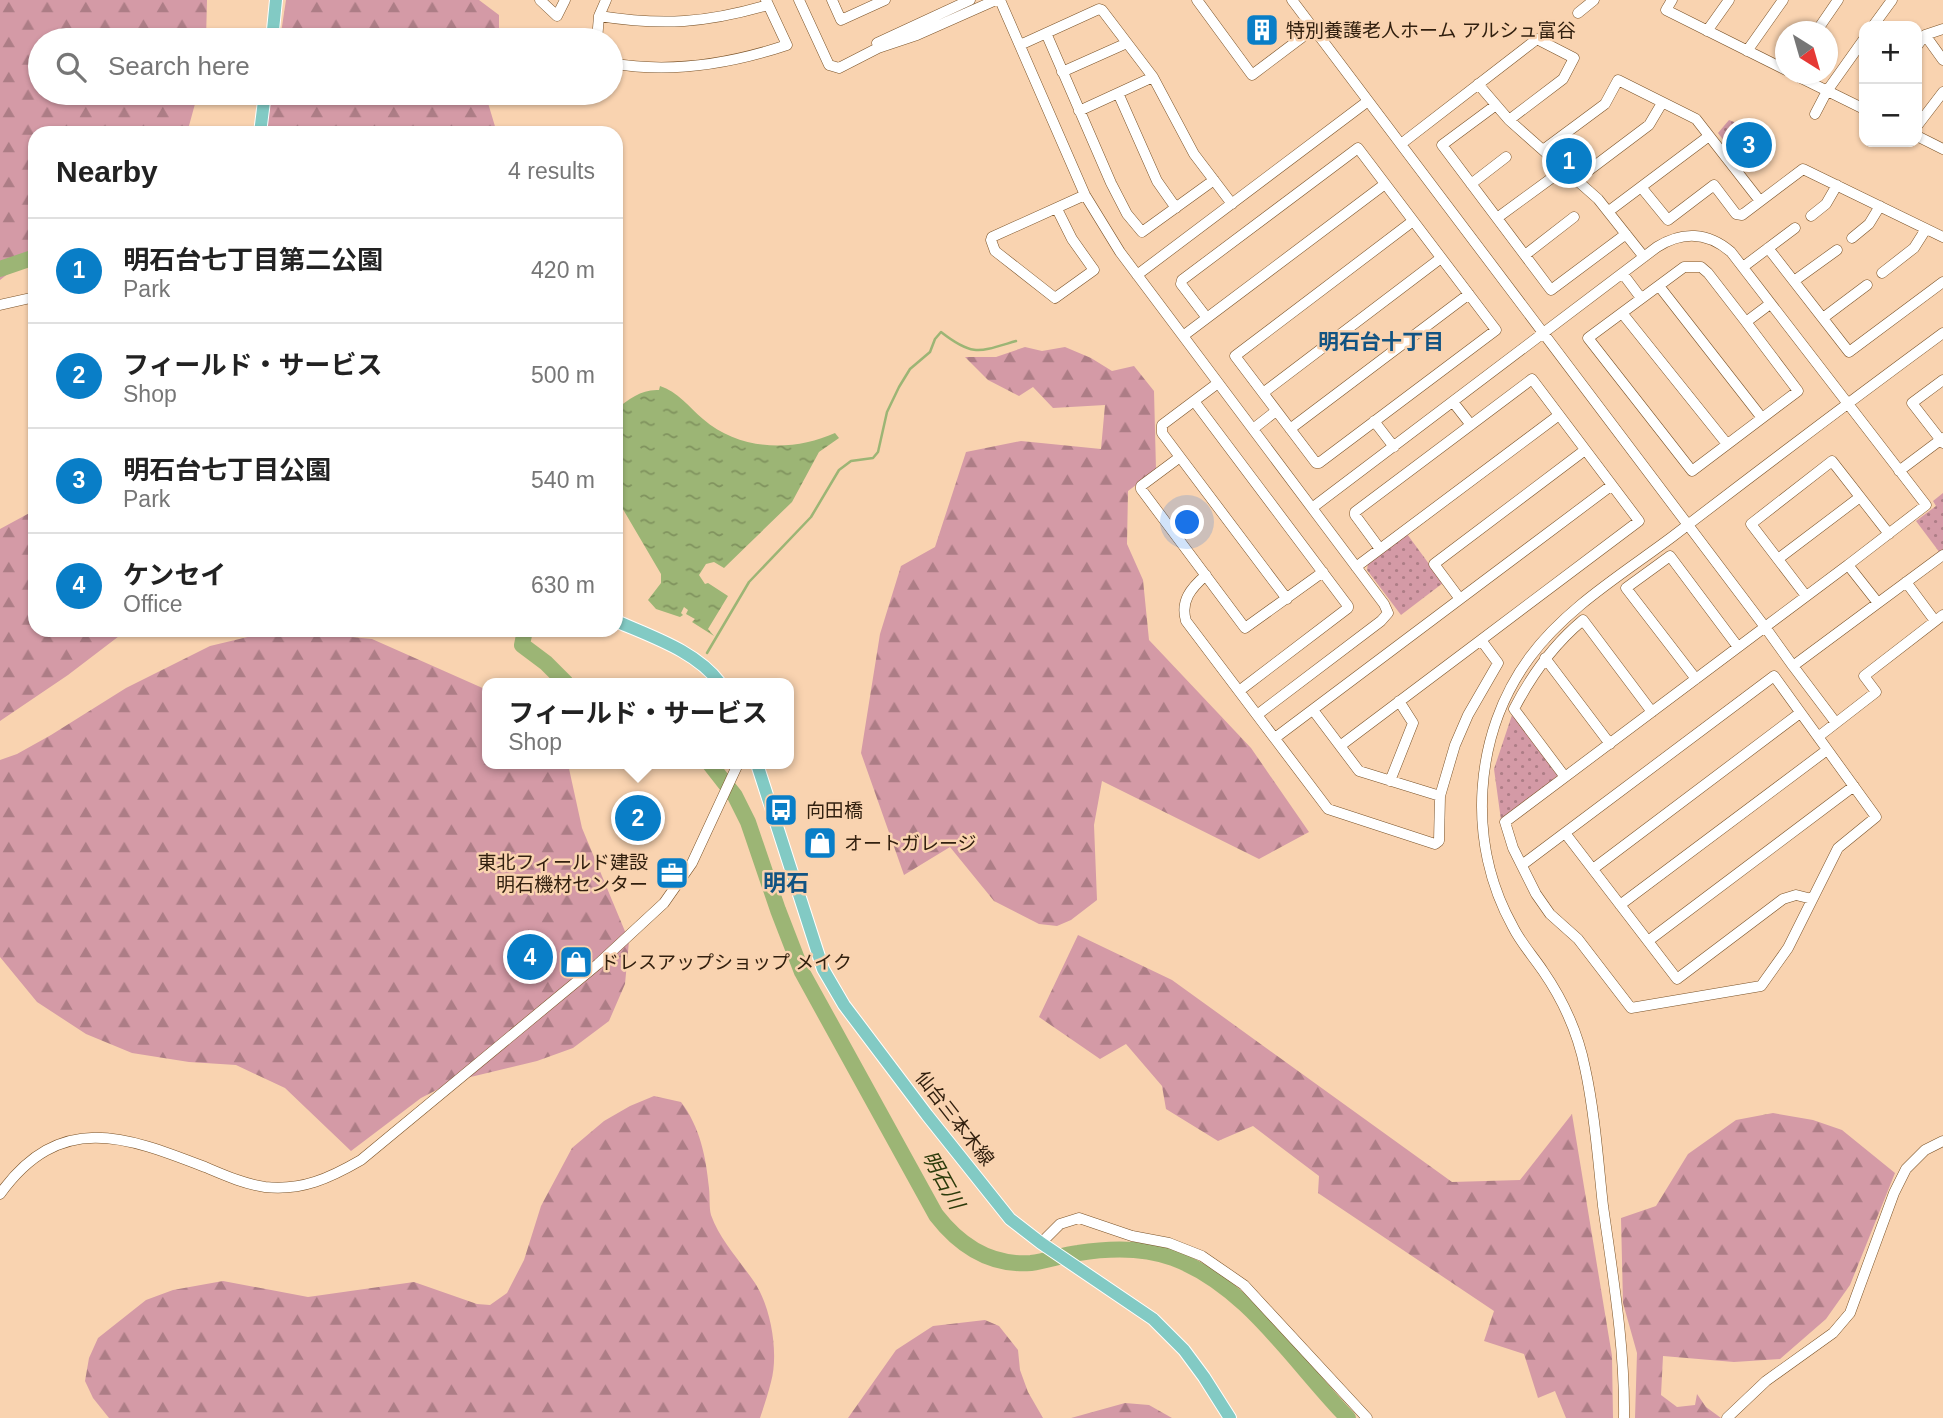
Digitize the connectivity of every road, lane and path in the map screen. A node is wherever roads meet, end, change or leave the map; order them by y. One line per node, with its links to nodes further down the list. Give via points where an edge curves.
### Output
1 (276, 0): 23 (main road)
2 (540, 0): 3 (street, via 557,16)
3 (565, 0)
4 (606, 0): 20 (street)
5 (799, 0): 37 (street)
6 (832, 0): 17 (street, via 841,20)
7 (970, 0): 37 (street)
8 (998, 0): 32 (street); 37 (street, via 839,68)
9 (1197, 0): 25 (street, via 1252,75)
10 (1292, 0): 25 (street)
11 (1594, 0): 19 (street)
12 (1672, 0): 27 (street, via 1666,10)
13 (1729, 0): 27 (street)
14 (1783, 0): 34 (street)
15 (1839, 0): 21 (street)
16 (1892, 0): 22 (street)
17 (881, 1)
18 (767, 2): 20 (street, via 714,19 684,22); 36 (street, via 787,45 712,65)
19 (1578, 13)
20 (599, 16): 24 (street)
21 (1824, 21)
22 (1877, 21)
23 (273, 28)
24 (598, 28)
25 (1314, 29): 46 (street)
26 (1943, 29): 29 (street)
27 (1707, 31): 34 (street)
28 (1046, 33): 31 (street, via 1099,9); 32 (street); 39 (street)
29 (1925, 35): 30 (street); 35 (street)
30 (1922, 39)
31 (1127, 43): 39 (street); 40 (street)
32 (1020, 45): 69 (street)
33 (1859, 46): 43 (street)
34 (1747, 51): 38 (street)
35 (1943, 60)
36 (623, 65)
37 (829, 65)
38 (1775, 65)
39 (1062, 72): 51 (street)
40 (1153, 77): 45 (street); 63 (street, via 1194,154)
41 (1478, 84): 49 (street); 54 (street, via 1537,39 1574,58 1563,79); 58 (street)
42 (1813, 84): 43 (street)
43 (1827, 91): 50 (street); 52 (street)
44 (1943, 92): 53 (street)
45 (1118, 93): 51 (street); 73 (street, via 1157,181)
46 (1368, 101): 58 (street); 71 (street)
47 (1662, 103): 56 (street, via 1696,120); 60 (street, via 1618,80 1605,104); 64 (street, via 1649,125)
48 (264, 105): 55 (main road)
49 (1496, 105): 54 (street); 66 (street, via 1442,145)
50 (1859, 107)
51 (1079, 111): 73 (street, via 1116,194 1142,232)
52 (1815, 114)
53 (1922, 119)
54 (1509, 120): 60 (street)
55 (261, 126)
56 (1709, 136): 68 (street); 70 (street)
57 (1922, 138): 59 (street)
58 (1401, 144): 108 (street)
59 (1943, 149)
60 (1543, 150): 62 (street)
61 (1506, 157): 66 (street)
62 (1564, 169): 64 (street); 78 (street)
63 (1214, 180): 71 (street); 73 (street)
64 (1576, 180): 75 (street)
65 (1385, 184): 79 (street); 104 (street); 104 (street, via 1358,148 1182,280)
66 (1471, 184): 78 (street)
67 (1837, 185): 70 (street, via 1803,169); 72 (street); 76 (street, via 1826,204)
68 (1641, 187): 70 (street, via 1668,220 1714,185 1736,214 1742,215); 75 (street)
69 (1085, 195): 74 (street); 93 (street)
70 (1760, 201)
71 (1232, 204): 93 (street)
72 (1880, 206): 81 (street); 84 (street, via 1869,224)
73 (1176, 208)
74 (1057, 209): 74 (street, via 1094,270 1055,299 995,251 991,240)
75 (1609, 211): 82 (street)
76 (1811, 216)
77 (1574, 217): 87 (street)
78 (1497, 218): 87 (street)
79 (1413, 221): 89 (street); 112 (street, via 1235,356)
80 (1795, 228): 85 (street)
81 (1926, 229): 83 (street); 91 (street, via 1914,248)
82 (1626, 234): 87 (street, via 1551,290); 88 (street)
83 (1943, 237)
84 (1852, 238)
85 (1768, 248): 90 (street); 94 (street)
86 (1837, 250): 94 (street)
87 (1525, 255)
88 (1644, 257): 90 (street, via 1672,239 1698,236 1725,247); 92 (street)
89 (1441, 258): 98 (street); 112 (street)
90 (1743, 267): 101 (street)
91 (1882, 273)
92 (1623, 274): 99 (street); 108 (street)
93 (1137, 275): 109 (street)
94 (1794, 281): 105 (street)
95 (1943, 282): 105 (street, via 1849,352)
96 (1867, 285): 105 (street)
97 (1658, 286): 99 (street); 106 (street, via 1684,267 1701,267); 118 (street)
98 (1469, 294): 119 (street, via 1496,331); 122 (street)
99 (1641, 298): 103 (street)
100 (28, 299): 102 (street)
101 (1770, 304): 106 (street); 115 (street)
102 (0, 305)
103 (1622, 313): 124 (street); 124 (street, via 1588,338 1692,471)
104 (1207, 318): 109 (street)
105 (1823, 318)
106 (1746, 322): 118 (street, via 1798,391)
107 (1943, 333): 115 (street)
108 (1543, 334): 114 (street); 132 (street)
109 (1183, 336): 111 (street)
110 (1943, 380): 123 (street, via 1912,403)
111 (1218, 383): 113 (street); 121 (street)
112 (1263, 393): 116 (street)
113 (1194, 401): 127 (street, via 1161,425); 139 (street)
114 (1453, 402): 120 (street); 125 (street)
115 (1848, 403): 128 (street); 132 (street)
116 (1276, 411): 121 (street); 122 (street)
117 (1559, 415): 120 (street, via 1532,379); 126 (street); 134 (street)
118 (1762, 418): 124 (street)
119 (1374, 421): 122 (street, via 1319,463); 125 (street)
120 (1471, 425): 134 (street, via 1355,512)
121 (1253, 429): 131 (street)
122 (1290, 429)
123 (1942, 440): 128 (street)
124 (1727, 444)
125 (1394, 447): 131 (street)
126 (1585, 450): 129 (street); 144 (street, via 1434,564)
127 (1180, 457): 140 (street, via 1141,489); 143 (street)
128 (1899, 471): 133 (street, via 1926,505)
129 (1612, 485): 144 (street); 149 (street, via 1639,521)
130 (1860, 497): 133 (street); 136 (street); 136 (street, via 1832,461 1751,524)
131 (1312, 508): 138 (street)
132 (1687, 526): 148 (street); 184 (street, via 1559,625 1530,657 1494,727 1482,780 1483,834 1493,883 1513,928 1561,1002 1586,1070 1622,1348)
133 (1889, 534): 137 (street)
134 (1380, 549): 138 (street)
135 (1943, 555): 141 (street)
136 (1778, 559): 142 (street)
137 (1848, 565): 142 (street); 145 (street)
138 (1356, 567): 160 (street, via 1387,609 1386,617)
139 (1322, 572): 143 (street); 155 (street, via 1348,608)
140 (1206, 575): 143 (street, via 1245,628); 155 (street, via 1184,600 1184,615)
141 (1906, 582): 145 (street); 146 (street)
142 (1806, 596): 148 (street)
143 (1287, 599)
144 (1461, 599): 157 (street)
145 (1878, 603): 152 (street)
146 (1939, 618): 161 (street, via 1864,676 1876,692)
147 (623, 624): 153 (main road, via 686,654)
148 (1765, 627): 150 (street); 152 (street)
149 (1481, 640): 156 (street); 172 (street, via 1498,663 1459,735)
150 (1738, 647): 154 (street); 154 (street, via 1670,556 1626,588)
151 (1545, 658): 158 (street, via 1583,620); 164 (street); 169 (street, via 1514,709)
152 (1793, 666): 161 (street)
153 (716, 678)
154 (1696, 679): 158 (street)
155 (1239, 691): 160 (street)
156 (1399, 701): 165 (street); 170 (street, via 1413,723)
157 (1313, 710): 163 (street); 165 (street)
158 (1652, 712): 164 (street)
159 (1800, 713): 162 (street); 173 (street, via 1774,677); 175 (street)
160 (1257, 715): 163 (street)
161 (1836, 723): 162 (street)
162 (1818, 737): 166 (street)
163 (1275, 738): 172 (street, via 1332,812 1435,844 1439,841)
164 (1610, 744): 169 (street)
165 (1340, 746): 170 (street, via 1359,771)
166 (1827, 750): 171 (street); 177 (street)
167 (735, 769): 180 (street, via 692,863 656,911 361,1160 339,1173 302,1186 265,1187 154,1147 118,1138 86,1138 50,1149 28,1163)
168 (759, 769): 181 (main road, 仙台三本木線, via 808,929 831,986 994,1201)
169 (1565, 777): 174 (street, via 1505,822)
170 (1390, 781): 172 (street)
171 (1854, 786): 176 (street, via 1876,817 1838,848); 178 (street)
172 (1440, 796)
173 (1566, 833): 174 (street); 175 (street)
174 (1522, 865): 176 (street, via 1550,914 1578,939 1631,1008 1761,986 1788,948)
175 (1593, 869): 177 (street)
176 (1812, 899): 178 (street, via 1796,895 1783,899 1676,979)
177 (1620, 905): 178 (street)
178 (1648, 941)
179 (1943, 1141): 185 (street, via 1925,1150 1906,1169 1850,1313 1833,1333 1766,1381)
180 (0, 1194)
181 (1045, 1246): 182 (main road, 仙台三本木線, via 1153,1319 1184,1350); 183 (street, via 1060,1224 1079,1218 1202,1256 1244,1285)
182 (1230, 1418)
183 (1367, 1418)
184 (1625, 1418)
185 (1727, 1418)

